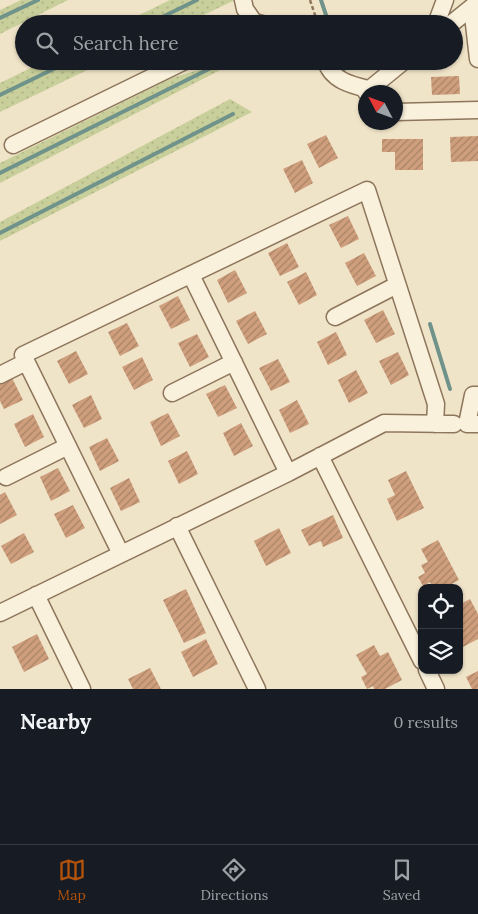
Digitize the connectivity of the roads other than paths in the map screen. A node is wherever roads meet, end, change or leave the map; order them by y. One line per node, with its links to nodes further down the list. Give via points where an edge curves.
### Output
1 (243, 0): 4 (street)
2 (444, 0): 5 (street)
3 (475, 4): 6 (street); 7 (street)
4 (249, 15)
5 (439, 15)
6 (462, 15)
7 (478, 58)
8 (167, 70): 15 (street)
9 (329, 70): 12 (street, via 347,84)
10 (393, 70): 11 (street)
11 (374, 85)
12 (358, 88)
13 (478, 110): 14 (street)
14 (403, 112)
15 (13, 145)
16 (191, 275): 17 (street, via 367,190); 19 (street, via 23,355); 20 (street)
17 (397, 285): 18 (street); 24 (street, via 436,404)
18 (335, 317)
19 (26, 362): 21 (street); 27 (street)
20 (234, 362): 22 (street); 29 (street)
21 (0, 375)
22 (172, 393)
23 (478, 395): 26 (street, via 472,395 467,424)
24 (435, 424): 25 (street); 28 (street, via 384,423)
25 (454, 424)
26 (478, 424)
27 (68, 446): 30 (street); 32 (street)
28 (320, 456): 29 (street); 35 (street)
29 (288, 473): 31 (street)
30 (6, 477)
31 (177, 526): 32 (street); 38 (street)
32 (121, 554): 33 (street)
33 (36, 596): 34 (street); 37 (street)
34 (0, 613)
35 (418, 652)
36 (429, 674): 39 (street)
37 (82, 689)
38 (256, 689)
39 (436, 689)

